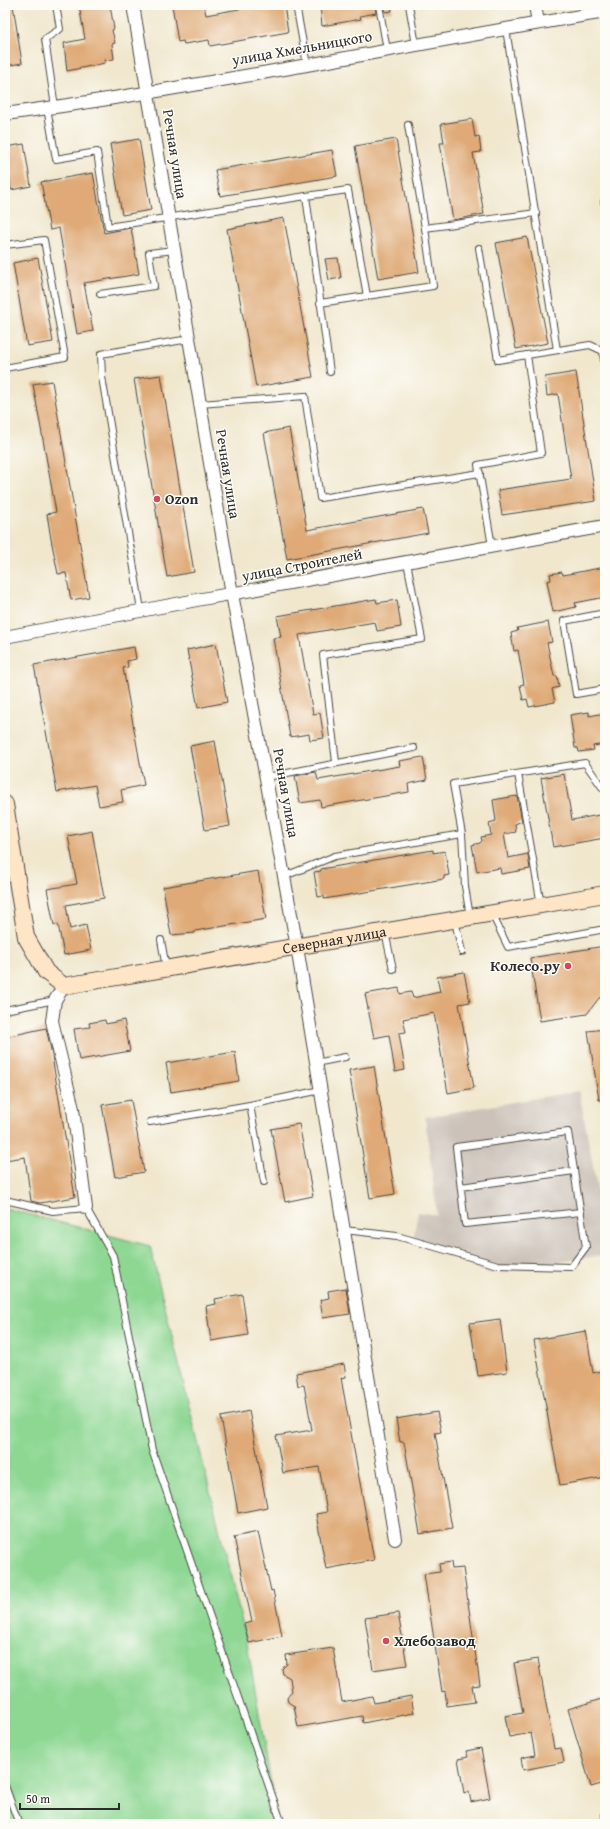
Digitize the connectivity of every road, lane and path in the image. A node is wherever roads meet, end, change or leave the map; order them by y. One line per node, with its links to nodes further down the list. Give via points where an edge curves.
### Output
1 (56, 5): 14 (lane, via 60,29 45,38)
2 (133, 5): 13 (street, Речная улица)
3 (296, 5): 12 (lane)
4 (379, 5): 11 (lane)
5 (409, 5): 10 (lane)
6 (535, 5): 8 (street)
7 (605, 12): 8 (street, улица Хмельницкого)
8 (538, 23): 9 (street, улица Хмельницкого)
9 (506, 29): 10 (street, улица Хмельницкого); 18 (lane)
10 (416, 45): 11 (street, улица Хмельницкого)
11 (387, 50): 12 (street, улица Хмельницкого)
12 (307, 65): 13 (street, улица Хмельницкого)
13 (148, 91): 14 (street, улица Хмельницкого); 19 (street, Речная улица)
14 (51, 108): 15 (street, улица Хмельницкого); 19 (lane, via 56,160 97,152 108,227)
15 (5, 114)
16 (408, 125): 20 (lane)
17 (306, 196): 19 (lane); 25 (lane, via 348,190); 26 (lane)
18 (536, 213): 20 (lane); 29 (lane)
19 (169, 218): 23 (street, Речная улица)
20 (425, 228): 25 (lane, via 433,286)
21 (5, 246): 31 (lane, via 44,240 65,357)
22 (479, 248): 30 (lane, via 498,360)
23 (174, 250): 24 (lane, via 149,253 154,286); 27 (street, Речная улица)
24 (100, 294)
25 (367, 296): 26 (lane)
26 (320, 304): 33 (lane)
27 (189, 339): 34 (street, Речная улица); 40 (lane, via 101,354 102,377)
28 (604, 349): 29 (lane, via 590,345); 32 (lane)
29 (557, 350): 30 (lane)
30 (527, 355): 35 (lane, via 542,453 478,465)
31 (5, 368)
32 (605, 370)
33 (330, 372)
34 (200, 404): 35 (lane, via 305,396 320,498); 39 (street, Речная улица)
35 (480, 473): 37 (lane)
36 (605, 526): 37 (street, улица Строителей)
37 (492, 546): 38 (street, улица Строителей)
38 (407, 562): 39 (street, улица Строителей); 45 (lane, via 422,639 323,655)
39 (232, 594): 40 (street, улица Строителей); 47 (street, Речная улица)
40 (141, 610): 42 (street, улица Строителей)
41 (605, 612): 43 (lane, via 564,621 576,694)
42 (5, 637)
43 (605, 689)
44 (414, 748): 45 (lane)
45 (336, 762): 47 (lane)
46 (518, 774): 48 (lane, via 585,763 602,787); 50 (lane, via 453,784); 53 (lane)
47 (267, 777): 51 (street, Речная улица)
48 (605, 786)
49 (5, 804): 63 (street, via 26,937)
50 (462, 834): 51 (lane, via 335,856); 55 (lane, via 465,886)
51 (285, 876): 59 (street, Речная улица)
52 (605, 894): 53 (street, Северная улица)
53 (541, 905): 54 (street, Северная улица)
54 (492, 914): 55 (street, Северная улица); 56 (lane, via 508,947)
55 (462, 919): 57 (street, Северная улица); 60 (lane)
56 (605, 929)
57 (385, 932): 59 (street, Северная улица); 62 (lane)
58 (161, 940): 61 (lane)
59 (297, 947): 61 (street, Северная улица); 66 (street, Речная улица)
60 (462, 952)
61 (166, 969): 63 (street, Северная улица)
62 (393, 969)
63 (59, 993): 64 (lane); 74 (street, via 52,1021 73,1109)
64 (5, 1010)
65 (345, 1057): 66 (lane)
66 (316, 1062): 67 (street, Речная улица)
67 (321, 1090): 68 (lane); 76 (street, Речная улица)
68 (250, 1105): 69 (lane); 71 (lane)
69 (150, 1122)
70 (574, 1171): 72 (lane); 72 (lane, via 568,1132 456,1147); 75 (lane)
71 (264, 1182)
72 (461, 1187): 75 (lane, via 465,1224)
73 (5, 1200): 74 (lane, via 53,1211)
74 (86, 1208): 81 (lane, via 113,1256 152,1450)
75 (581, 1212): 76 (lane, via 586,1247 571,1267 498,1265 397,1236)
76 (344, 1230): 77 (street, Речная улица)
77 (395, 1539)
78 (5, 1786): 80 (lane)
79 (605, 1798): 82 (lane)
80 (19, 1824)
81 (282, 1824)
82 (605, 1824)

